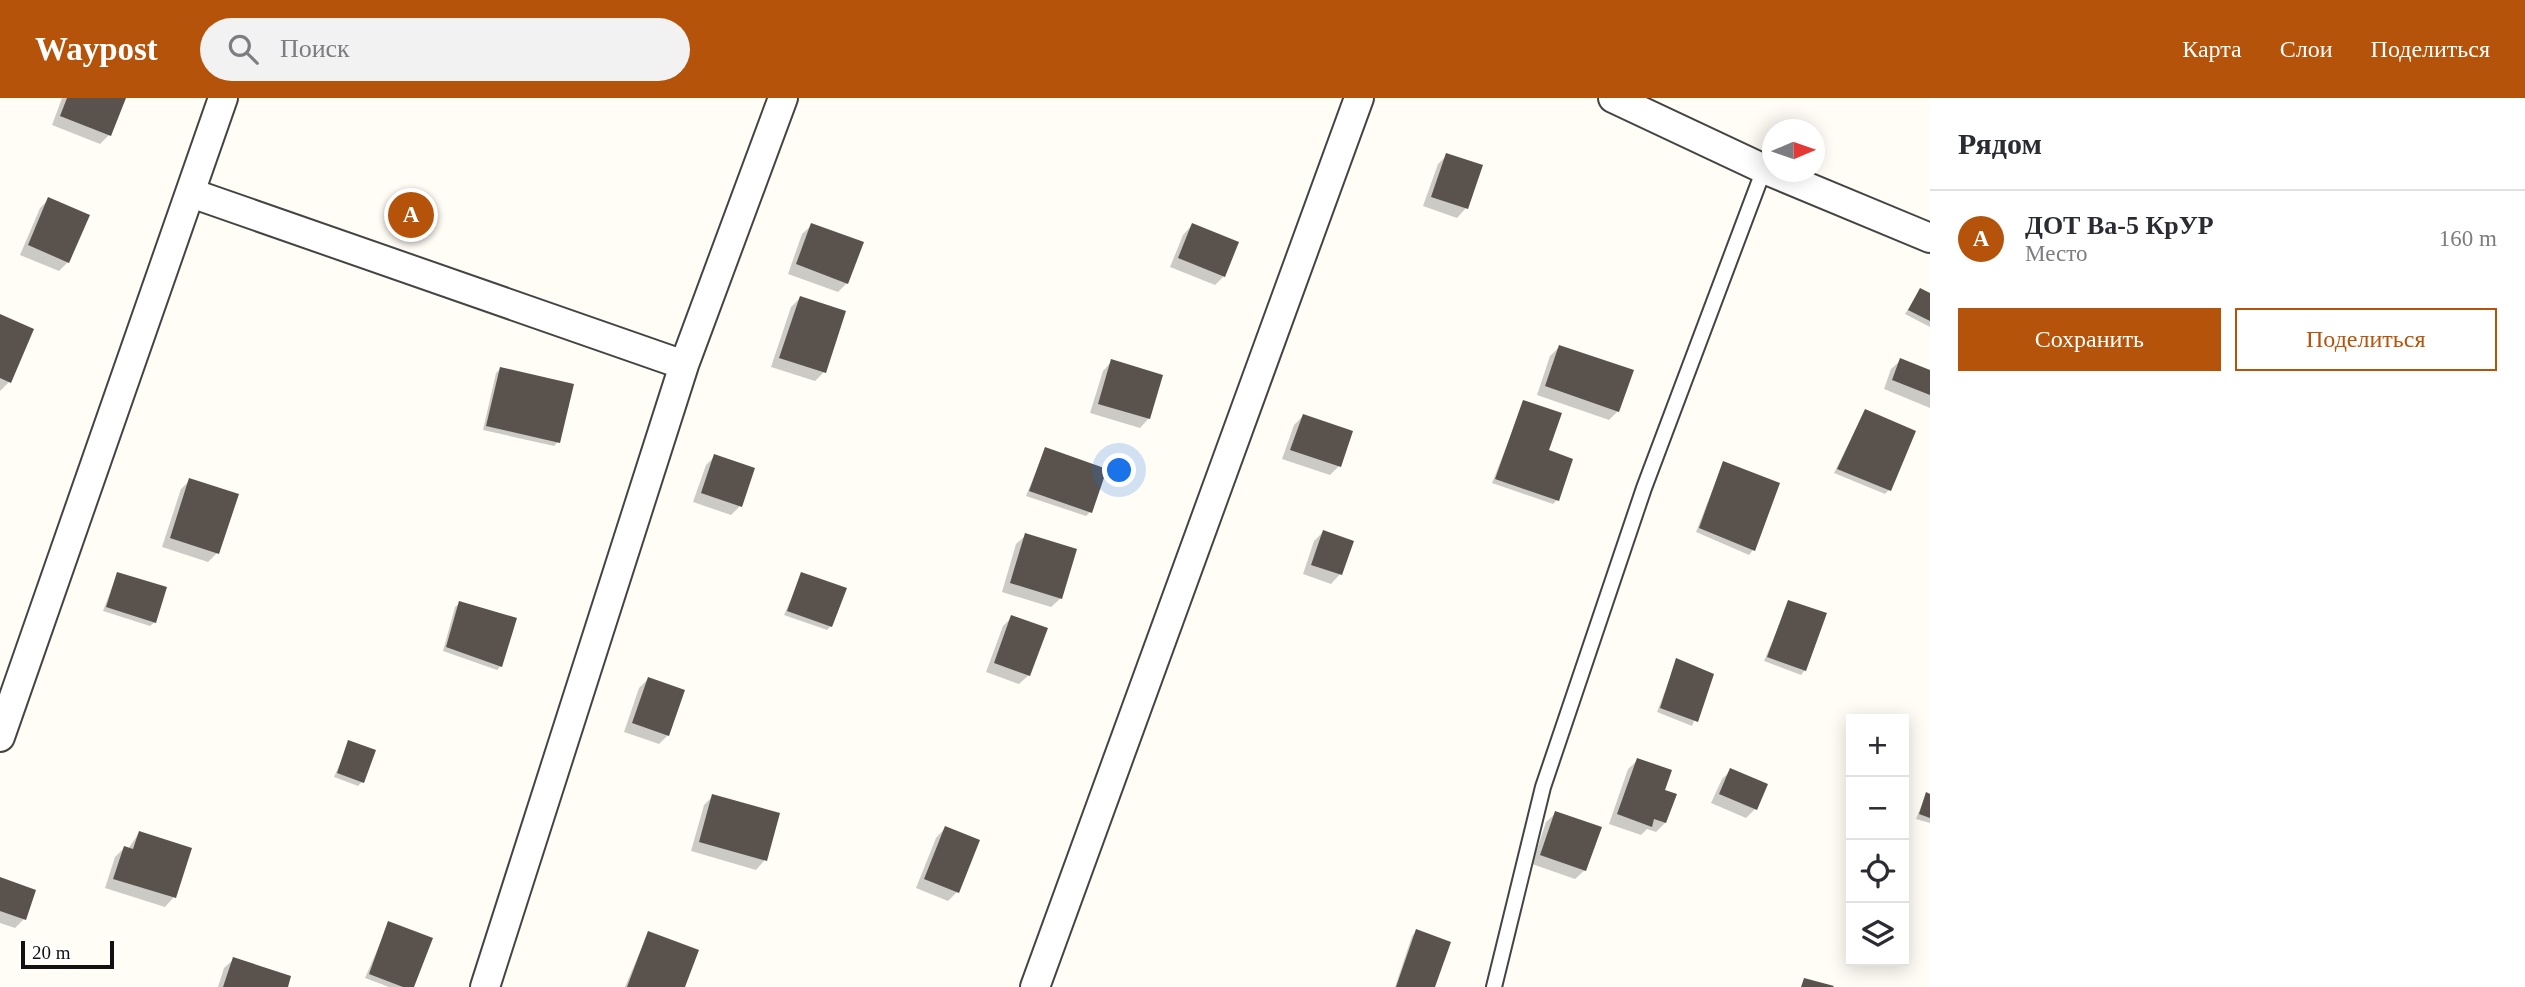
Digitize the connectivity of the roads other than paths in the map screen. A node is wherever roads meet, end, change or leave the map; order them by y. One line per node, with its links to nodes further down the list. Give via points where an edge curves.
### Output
1 (223, 98): 8 (street)
2 (783, 98): 10 (street)
3 (1359, 98): 13 (street)
4 (1613, 98): 5 (street)
5 (1762, 168)
6 (1762, 177): 14 (lane, via 1644,488 1543,787)
7 (1796, 182): 9 (street)
8 (191, 193): 10 (street); 11 (street)
9 (1930, 238)
10 (684, 365): 12 (street)
11 (0, 737)
12 (485, 987)
13 (1035, 987)
14 (1494, 987)

